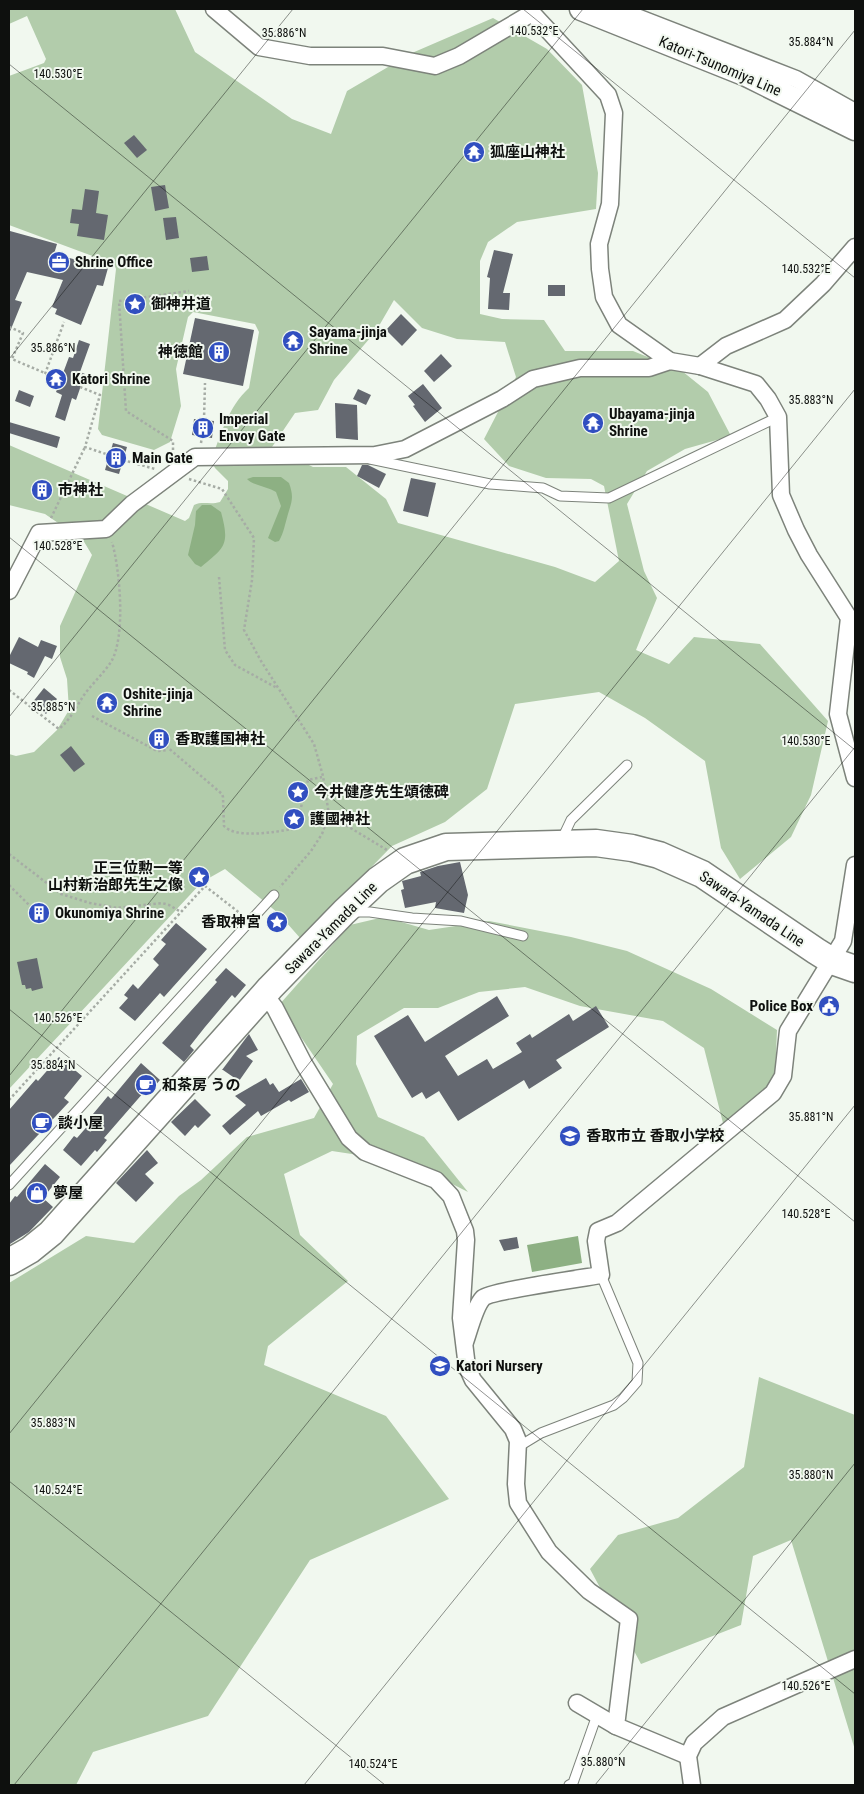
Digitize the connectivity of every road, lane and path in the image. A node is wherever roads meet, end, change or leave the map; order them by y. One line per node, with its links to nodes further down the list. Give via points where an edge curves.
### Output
1 (214, 9): 4 (street, via 259,47 310,56 383,56 435,66 459,56)
2 (582, 9): 6 (main road, Katori-Tsunomiya Line, via 746,75)
3 (616, 9): 5 (street, via 796,79)
4 (532, 11): 11 (street, via 608,96 614,113 610,204 599,244 604,297 619,325)
5 (855, 112)
6 (855, 129)
7 (855, 247): 12 (street, via 823,284 785,320 726,346)
8 (188, 291): 24 (path, via 119,301 126,410 173,441)
9 (64, 322): 13 (path)
10 (9, 327): 13 (path, via 23,333 12,359)
11 (670, 361): 12 (street); 21 (street, via 649,368 580,368 533,379 502,399 405,449 375,455)
12 (700, 366): 17 (street, via 756,384)
13 (46, 374): 14 (path)
14 (61, 380)
15 (204, 383): 18 (path)
16 (80, 387): 19 (path, via 100,395)
17 (778, 417): 21 (lane, via 610,498 560,496 543,488 490,484); 37 (street, via 781,495 809,555 849,618 838,714)
18 (204, 420)
19 (86, 447): 20 (path); 26 (path)
20 (109, 455)
21 (350, 455): 24 (street, via 195,457)
22 (123, 460): 23 (path)
23 (151, 468)
24 (173, 474): 27 (street, via 132,504)
25 (198, 482): 30 (path, via 222,489 254,538 252,580 244,630)
26 (53, 515)
27 (106, 529): 29 (street, via 39,533); 31 (path, via 117,563 121,598 118,641 111,662 59,729)
28 (219, 577): 30 (path, via 225,650 235,665)
29 (9, 591)
30 (278, 688): 36 (path, via 314,744)
31 (9, 690)
32 (92, 716): 34 (path, via 156,751)
33 (166, 746): 36 (path, via 222,794 224,826 230,831 265,833 292,829 298,819 308,780)
34 (168, 750)
35 (627, 765): 39 (lane, via 571,820)
36 (323, 776): 38 (path)
37 (855, 778)
38 (329, 815): 41 (path); 44 (path, via 311,851)
39 (560, 843): 41 (main road, Sawara-Yamada Line, via 446,847); 50 (main road, Sawara-Yamada Line, via 596,843 659,855 702,874)
40 (9, 854): 46 (path, via 61,894 117,908 162,903)
41 (405, 861): 47 (main road, Sawara-Yamada Line, via 378,880)
42 (855, 865): 50 (street, via 843,941)
43 (9, 885): 45 (path)
44 (276, 892): 48 (lane)
45 (32, 908)
46 (181, 912): 48 (path, via 205,886); 52 (path)
47 (344, 912): 49 (lane, via 461,921); 51 (main road, Sawara-Yamada Line)
48 (251, 921): 53 (lane)
49 (523, 936)
50 (844, 965): 55 (street, via 788,1031 783,1076 773,1093 617,1223 598,1231 596,1241)
51 (265, 995): 54 (main road, Sawara-Yamada Line, via 51,1233); 56 (street, via 349,1138 365,1152 436,1180 451,1196 466,1240 461,1318)
52 (9, 1100)
53 (9, 1185)
54 (9, 1262)
55 (601, 1275): 56 (street, via 500,1292 483,1298); 57 (lane, via 638,1363 637,1382 614,1405 541,1433)
56 (463, 1346): 57 (street, via 473,1380 512,1429 518,1441)
57 (517, 1447): 61 (street, via 518,1503 549,1552 589,1591 629,1619)
58 (855, 1659): 62 (street, via 723,1717 694,1743)
59 (577, 1703): 60 (street)
60 (597, 1715): 61 (street); 63 (lane, via 573,1783)
61 (616, 1726): 62 (street)
62 (688, 1756): 64 (street)
63 (569, 1785)
64 (692, 1785)

